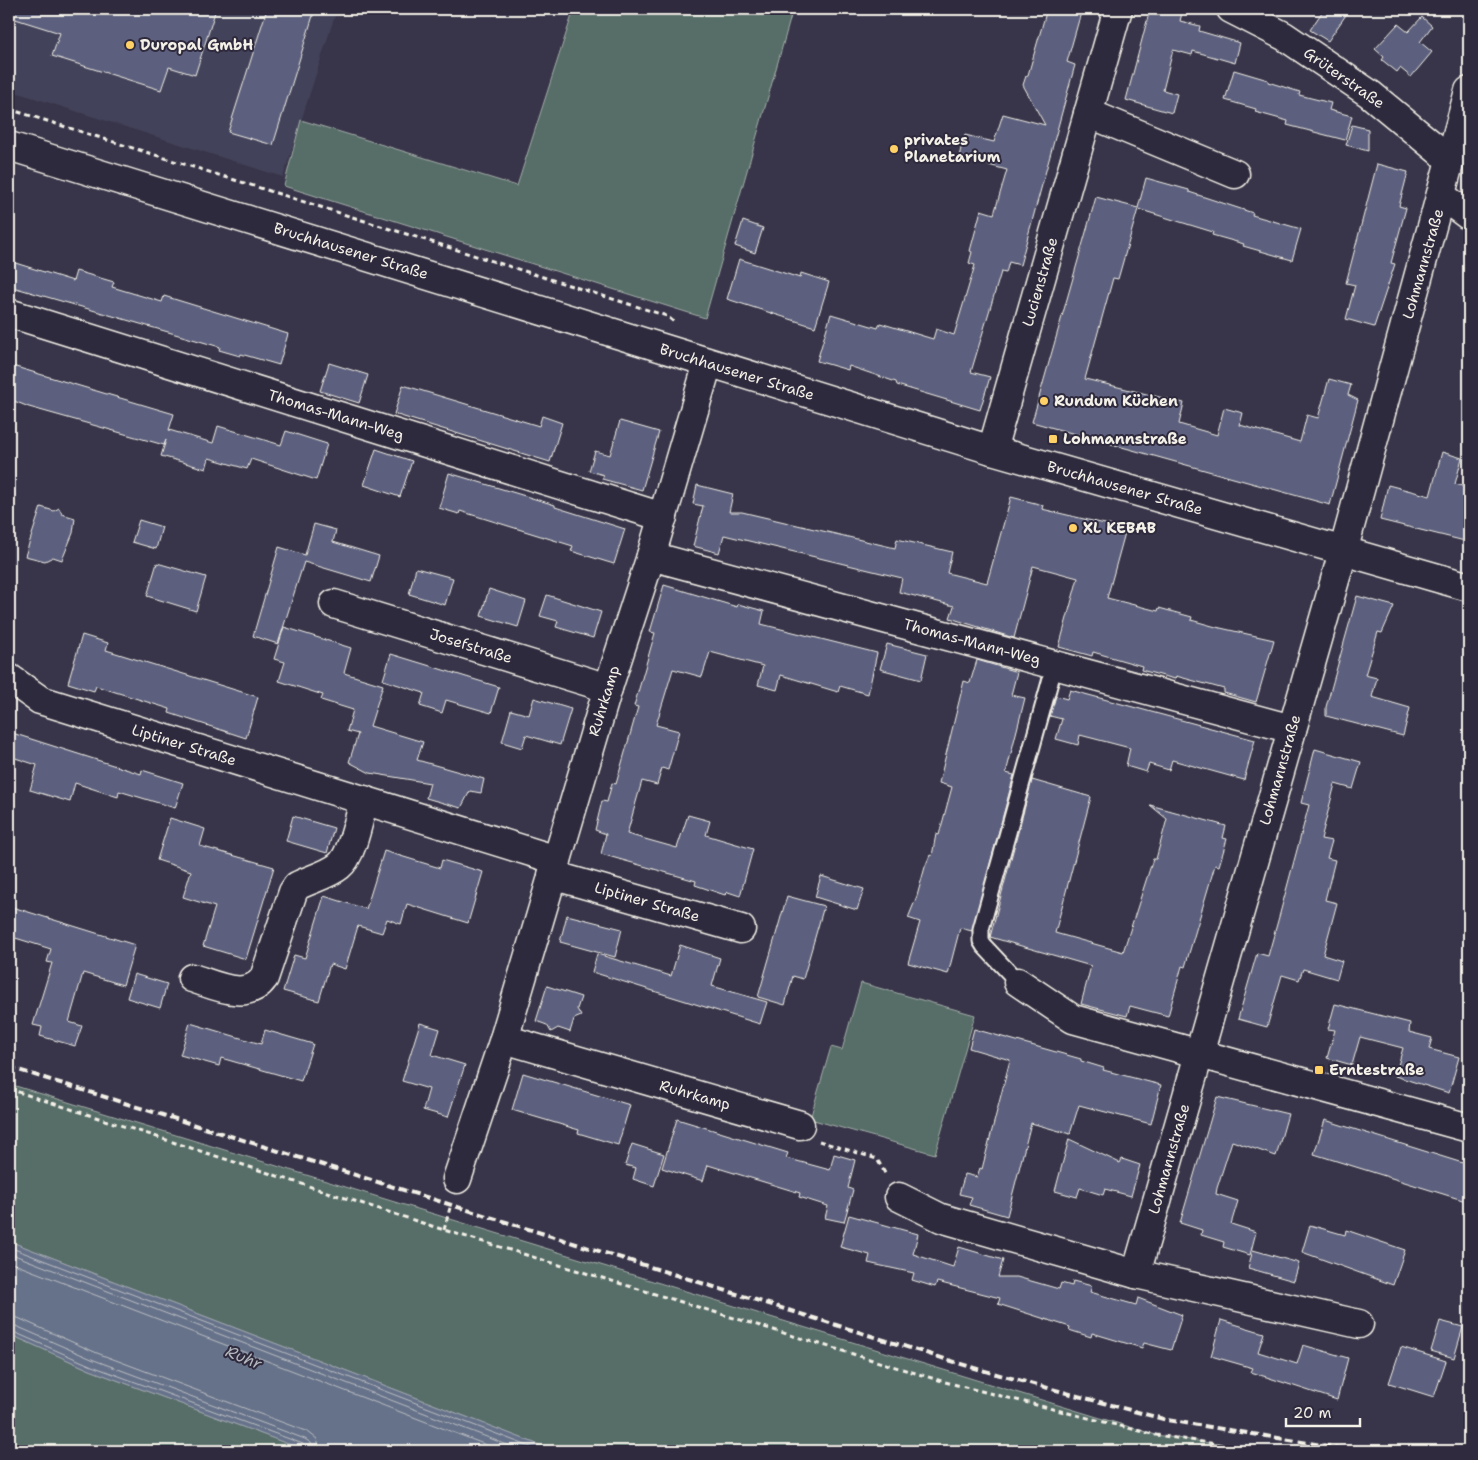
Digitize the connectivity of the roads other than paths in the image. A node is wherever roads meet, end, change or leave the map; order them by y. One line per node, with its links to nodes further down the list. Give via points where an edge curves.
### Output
1 (1118, 9): 4 (street, Lucienstraße)
2 (1231, 9): 6 (street, Grüterstraße, via 1284,36 1370,94)
3 (1469, 91): 6 (street, Lohmannstraße)
4 (1088, 113): 7 (street); 12 (street, Lucienstraße)
5 (9, 146): 11 (street, Bruchhausener Straße)
6 (1449, 159): 8 (street, Lohmannstraße)
7 (1235, 174)
8 (1442, 196): 9 (street); 14 (street, Lohmannstraße)
9 (1469, 216)
10 (9, 313): 13 (street, Thomas-Mann-Weg)
11 (708, 364): 12 (street, Bruchhausener Straße); 13 (street, Ruhrkamp)
12 (992, 450): 14 (street, Bruchhausener Straße)
13 (663, 518): 15 (street, Ruhrkamp)
14 (1343, 552): 16 (street, Bruchhausener Straße); 21 (street, Lohmannstraße)
15 (651, 556): 18 (street, Thomas-Mann-Weg); 20 (street, Ruhrkamp)
16 (1469, 587)
17 (334, 604): 20 (street, Josefstraße)
18 (1055, 664): 21 (street, Thomas-Mann-Weg); 26 (lane, via 981,929 984,946)
19 (9, 678): 22 (street, Liptiner Straße, via 40,700)
20 (608, 688): 23 (street, Ruhrkamp)
21 (1292, 728): 28 (street, Lohmannstraße)
22 (364, 800): 23 (street, Liptiner Straße); 25 (street, via 344,862 297,886 293,892 260,984 253,989 234,990)
23 (554, 867): 24 (street, Liptiner Straße); 27 (street, Ruhrkamp)
24 (741, 928)
25 (192, 978)
26 (1018, 982): 28 (street, via 1072,1019)
27 (504, 1039): 29 (street, Ruhrkamp); 31 (street, Ruhrkamp)
28 (1200, 1052): 30 (street); 33 (street, Lohmannstraße)
29 (800, 1125)
30 (1469, 1128)
31 (457, 1179)
32 (900, 1197): 33 (street, via 941,1218)
33 (1136, 1274): 34 (street)
34 (1359, 1324)

